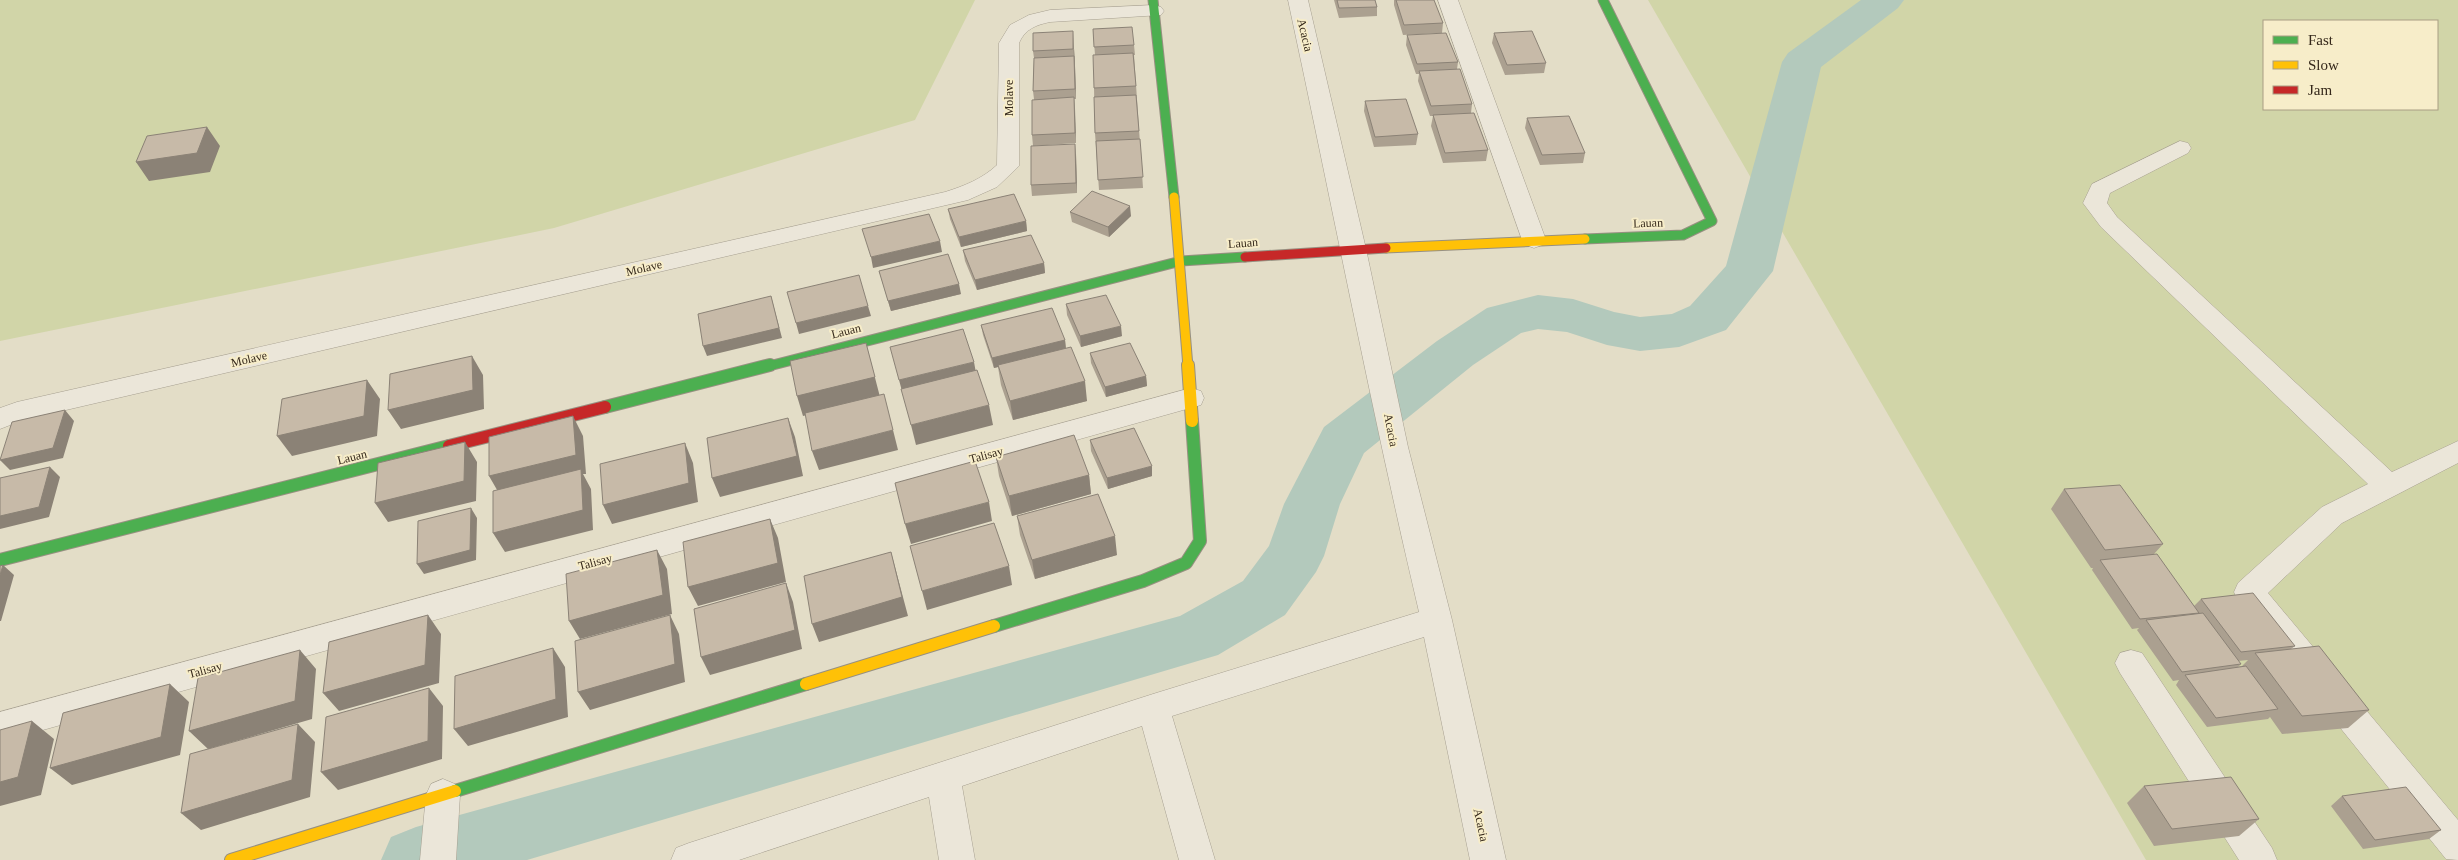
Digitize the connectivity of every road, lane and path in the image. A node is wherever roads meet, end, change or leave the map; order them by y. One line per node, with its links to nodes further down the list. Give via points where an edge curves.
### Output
1 (1298, 0): 7 (street, Acacia)
2 (1448, 0): 6 (street)
3 (1603, 0): 6 (street, Lauan, via 1712,221 1683,235)
4 (1153, 6): 8 (street); 10 (street, Molave, via 1048,16 1028,21 1014,30 1009,43 1008,166 996,179 975,190 17,412)
5 (2180, 148): 12 (street, via 2100,189 2095,203 2109,222)
6 (1534, 240): 7 (street, Lauan)
7 (1354, 249): 8 (street, Lauan); 14 (street, Acacia, via 1394,447)
8 (1181, 261): 9 (street); 13 (street, Lauan)
9 (1191, 398): 17 (street, Talisay); 19 (street, via 1200,541 1186,562 1143,582)
10 (0, 419)
11 (2458, 451): 12 (street)
12 (2389, 486): 21 (street, via 2332,515 2249,592)
13 (0, 560)
14 (1436, 620): 16 (street); 26 (street, Acacia)
15 (2131, 663): 27 (street)
16 (1153, 708): 18 (street); 25 (street)
17 (0, 727)
18 (943, 777): 22 (street); 24 (street)
19 (442, 795): 20 (street); 23 (street)
20 (439, 847)
21 (2458, 847)
22 (700, 858)
23 (231, 860)
24 (957, 860)
25 (1197, 860)
26 (1488, 860)
27 (2258, 860)

